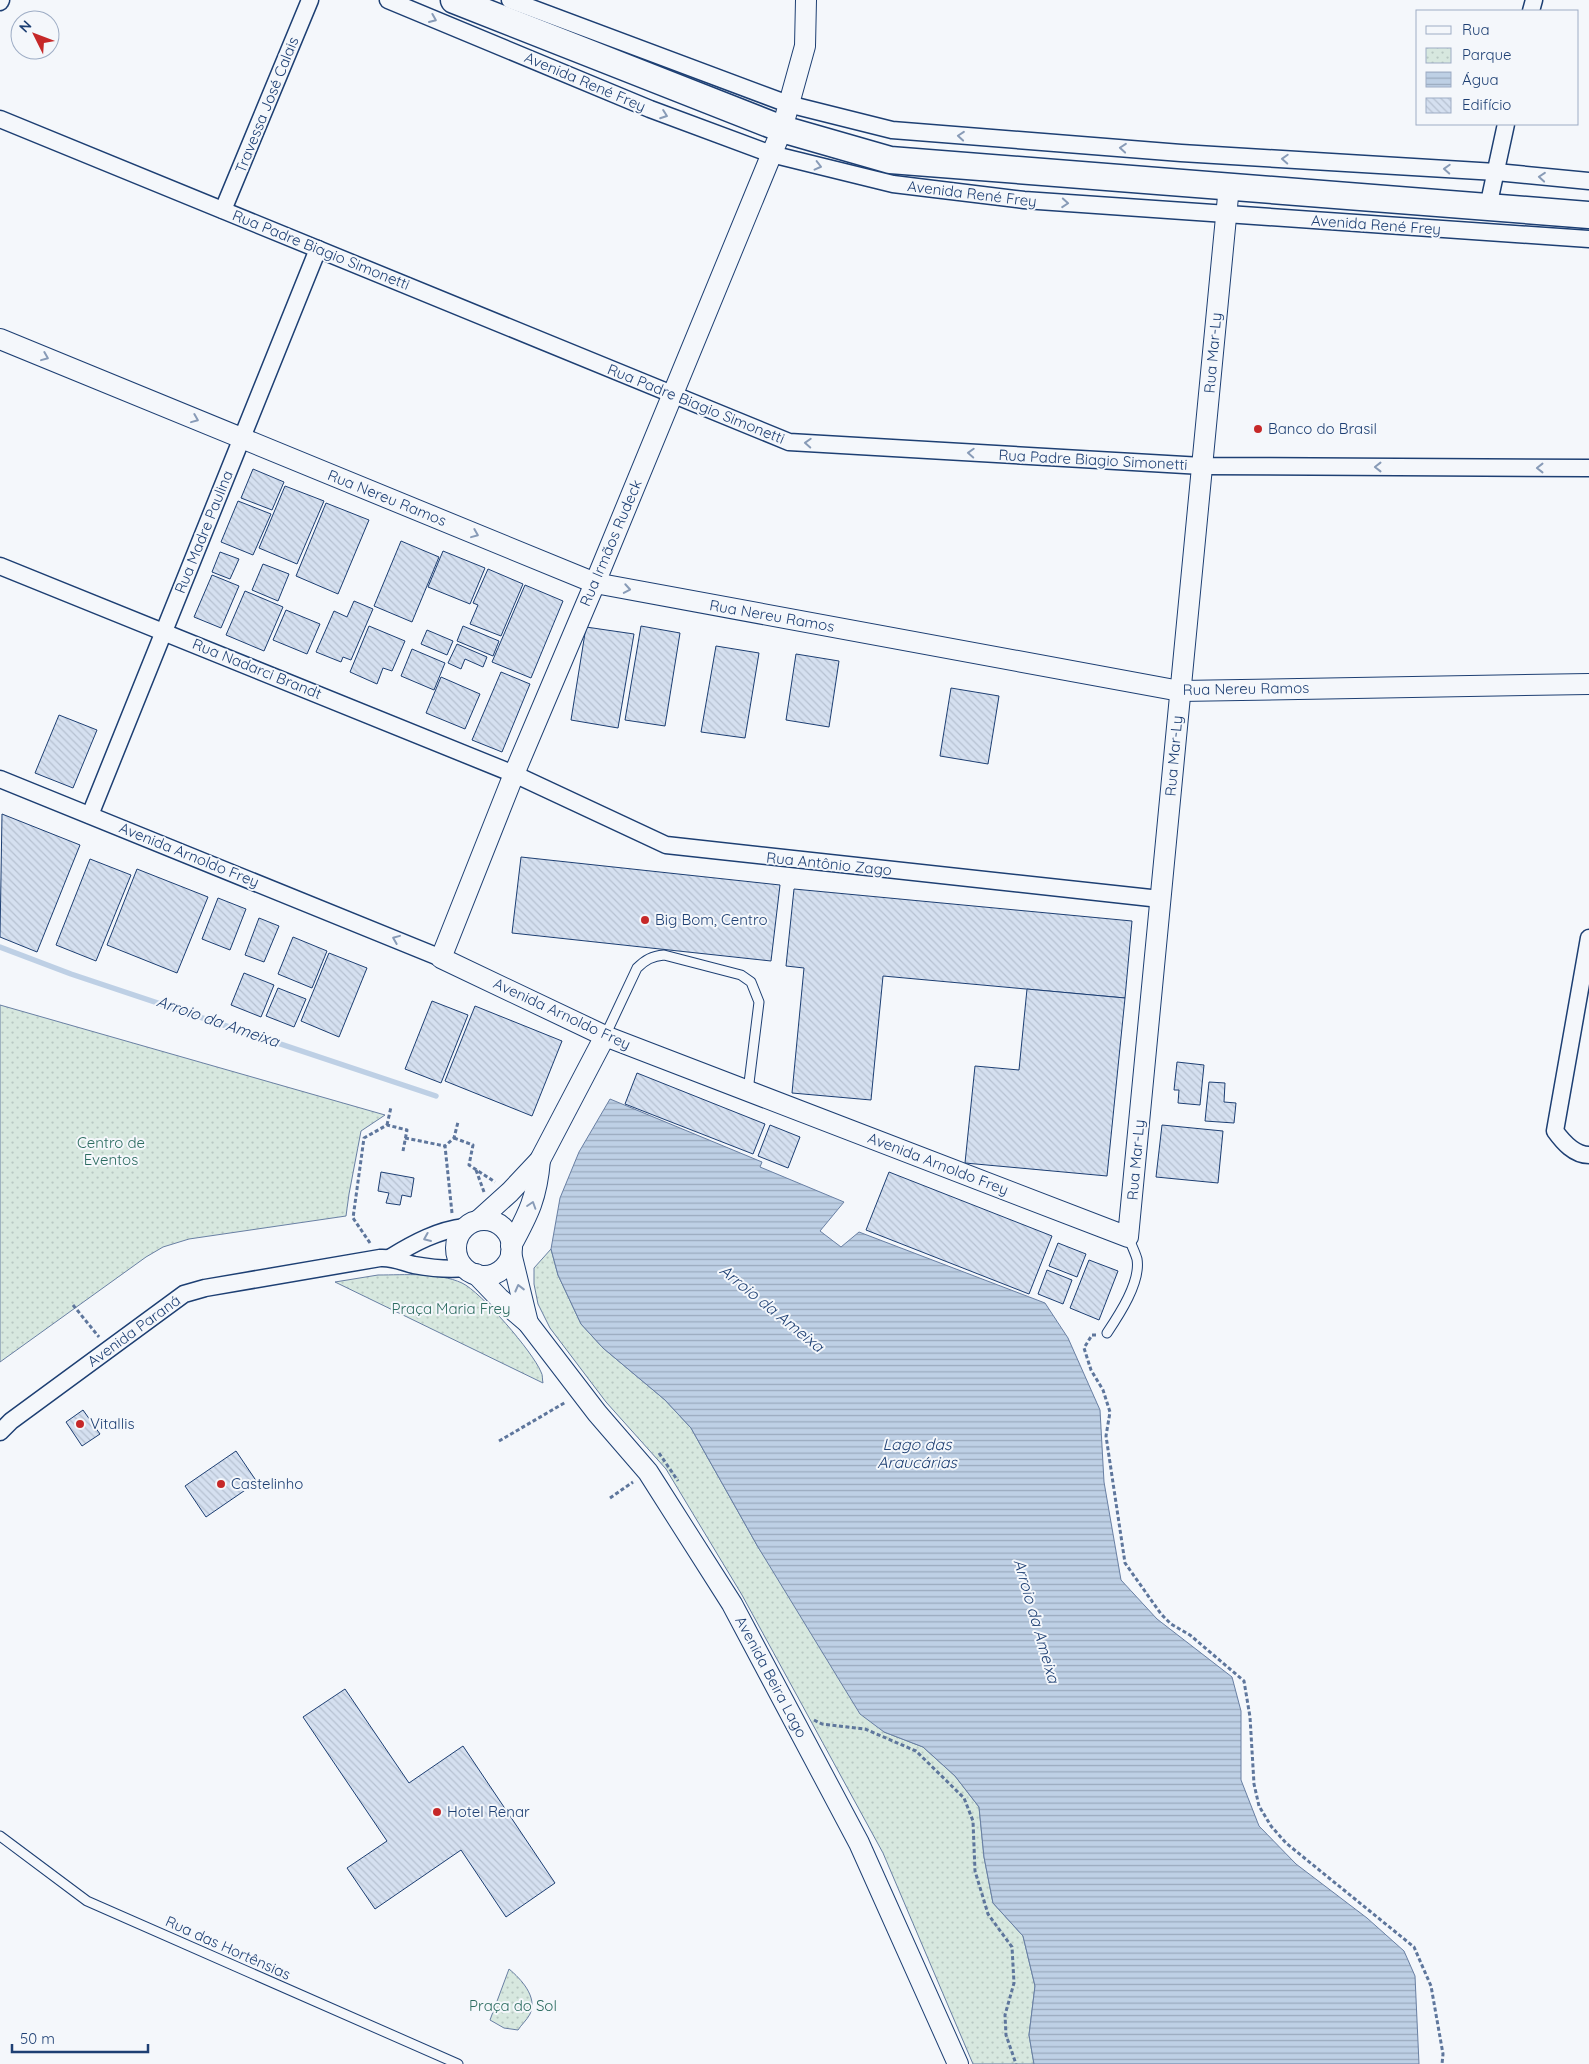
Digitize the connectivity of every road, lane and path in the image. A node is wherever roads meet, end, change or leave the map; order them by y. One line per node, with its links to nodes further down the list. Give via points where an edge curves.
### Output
1 (310, 0): 15 (street, Travessa José Calais)
2 (388, 0): 10 (street, Avenida René Frey, one-way to 10, via 650,109)
3 (454, 0): 9 (main road, Avenida René Frey)
4 (510, 0): 6 (street)
5 (806, 0): 6 (street, Rua Irmãos Rudeck, via 805,46)
6 (788, 104): 9 (street, Rua Irmãos Rudeck); 11 (street, one-way to 6, via 1181,153 892,130)
7 (0, 119): 15 (street, Rua Padre Biagio Simonetti)
8 (1506, 125): 11 (street)
9 (782, 129): 10 (street, Rua Irmãos Rudeck); 13 (main road, Avenida René Frey, via 890,160)
10 (771, 154): 16 (street, Avenida René Frey, one-way to 16, via 893,184 1024,200); 21 (street, Rua Irmãos Rudeck)
11 (1496, 172): 12 (street, one-way to 11); 14 (street)
12 (1589, 181)
13 (1229, 186): 14 (main road, Avenida René Frey); 16 (street, Rua Mar-Ly)
14 (1488, 207): 17 (main road, Avenida René Frey)
15 (223, 210): 19 (street, Rua Padre Biagio Simonetti)
16 (1226, 215): 18 (street, Avenida René Frey); 23 (street, Rua Mar-Ly)
17 (1589, 215)
18 (1589, 239)
19 (318, 249): 21 (street, Rua Padre Biagio Simonetti); 22 (street, Rua Madre Paulina)
20 (0, 339): 22 (street, Rua Nereu Ramos, one-way to 22)
21 (672, 395): 23 (street, Rua Padre Biagio Simonetti, one-way to 21, via 789,442); 26 (street, Rua Irmãos Rudeck)
22 (242, 438): 26 (street, Rua Nereu Ramos, one-way to 26); 27 (street, Rua Madre Paulina)
23 (1202, 466): 24 (street, Rua Padre Biagio Simonetti, one-way to 23); 29 (street, Rua Mar-Ly)
24 (1589, 468)
25 (0, 566): 27 (street, Rua Nadarci Brandt)
26 (595, 583): 29 (street, Rua Nereu Ramos, one-way to 29); 30 (street, Rua Irmãos Rudeck)
27 (164, 631): 30 (street, Rua Nadarci Brandt); 32 (street, Rua Madre Paulina)
28 (1589, 684): 29 (street, Rua Nereu Ramos)
29 (1180, 691): 33 (street, Rua Mar-Ly)
30 (514, 774): 33 (street, Rua Antônio Zago, via 666,846); 35 (street, Rua Irmãos Rudeck)
31 (0, 779): 32 (street, Avenida Arnoldo Frey)
32 (90, 815): 35 (street, Avenida Arnoldo Frey, one-way to 32)
33 (1160, 899): 49 (street, Rua Mar-Ly)
34 (1589, 938): 45 (street, via 1555,1131 1565,1145)
35 (441, 958): 36 (street, Avenida Arnoldo Frey)
36 (605, 1036): 37 (street, Avenida Arnoldo Frey); 37 (lane, via 637,968 644,961 664,955 741,974 751,982 759,1002); 46 (street, Avenida Paraná)
37 (748, 1091): 49 (street, Avenida Arnoldo Frey)
38 (391, 1107): 40 (path)
39 (458, 1122): 42 (path)
40 (387, 1125): 41 (path, via 407,1130); 51 (path, via 364,1138 353,1218)
41 (406, 1138): 43 (path); 44 (path)
42 (454, 1138): 43 (path); 47 (path, via 473,1145 469,1165)
43 (445, 1146): 48 (path)
44 (403, 1151)
45 (1589, 1155)
46 (540, 1160): 47 (street, Avenida Paraná); 50 (street, Avenida Paraná, one-way to 46, via 532,1208)
47 (510, 1192): 48 (street, Avenida Paraná)
48 (466, 1225): 50 (street, via 494,1222 501,1225 510,1238); 51 (street, Avenida Paraná, one-way to 51); 52 (street, Avenida Paraná, via 456,1248 459,1260)
49 (1128, 1237): 55 (lane, via 1137,1261 1133,1286)
50 (511, 1249): 52 (street, Avenida Paraná, via 503,1267 497,1272); 54 (street, Avenida Beira Lago, one-way to 50)
51 (386, 1257): 52 (street, Avenida Paraná, via 433,1268); 56 (street, Avenida Paraná, via 184,1294)
52 (471, 1271): 54 (street, Avenida Beira Lago)
53 (73, 1305): 56 (path)
54 (528, 1323): 57 (street, Avenida Beira Lago)
55 (1107, 1333): 69 (path, via 1092,1335 1084,1348 1110,1412 1106,1436 1125,1563 1171,1624 1190,1635 1244,1681 1254,1784 1259,1806 1270,1826 1286,1843 1414,1947 1431,1986)
56 (108, 1350): 58 (street, Avenida Paraná)
57 (582, 1393): 59 (path); 61 (street, Avenida Beira Lago)
58 (4, 1426)
59 (499, 1441)
60 (655, 1449): 62 (path)
61 (648, 1472): 63 (path); 67 (street, Avenida Beira Lago, via 732,1604 859,1843)
62 (681, 1486)
63 (610, 1498)
64 (811, 1719): 68 (path, via 822,1724 865,1729 916,1751 964,1798 973,1821 975,1871 988,1914 1012,1947 1014,1983 1005,2015 1006,2035)
65 (0, 1836): 66 (lane, Rua das Hortênsias, via 87,1901)
66 (458, 2064)
67 (958, 2064)
68 (1016, 2064)
69 (1442, 2064)

